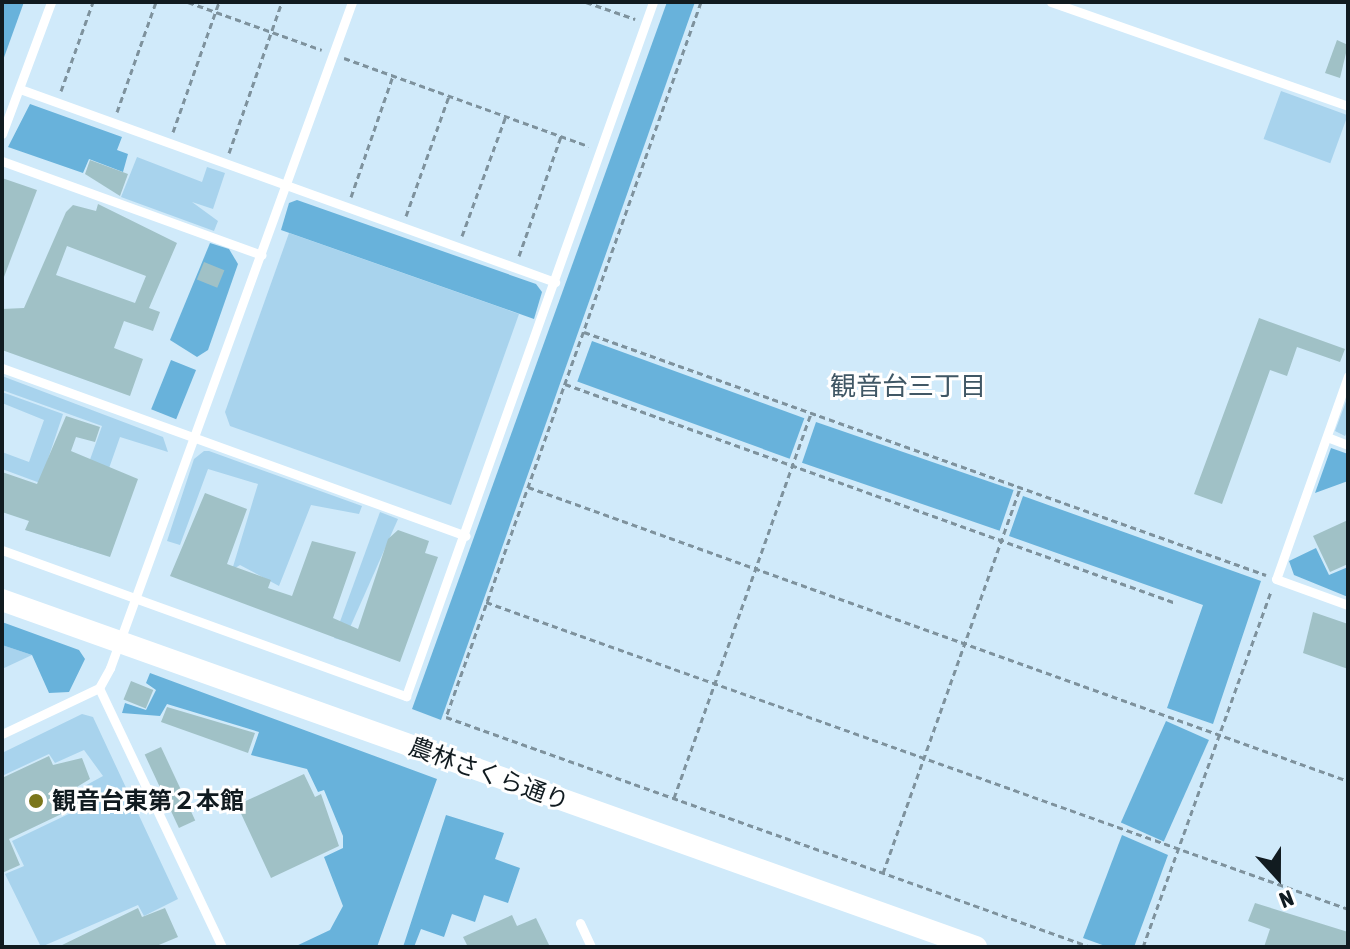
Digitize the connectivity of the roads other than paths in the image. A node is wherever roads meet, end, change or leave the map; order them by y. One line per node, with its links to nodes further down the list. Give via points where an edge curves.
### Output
1 (51, 2): 5 (lane)
2 (352, 2): 9 (lane)
3 (653, 2): 11 (lane)
4 (1051, 2): 6 (lane)
5 (20, 89): 7 (lane); 9 (lane)
6 (1348, 106)
7 (2, 134)
8 (2, 161): 10 (lane)
9 (286, 186): 10 (lane); 11 (lane)
10 (262, 255): 14 (lane)
11 (555, 282): 17 (lane)
12 (2, 368): 14 (lane)
13 (1348, 376): 15 (lane)
14 (196, 437): 17 (lane); 19 (lane)
15 (1327, 437): 16 (lane); 21 (lane, via 1276,579)
16 (1348, 445)
17 (465, 536): 19 (lane, via 406,696)
18 (2, 550): 19 (lane)
19 (137, 597): 22 (lane)
20 (2, 600): 22 (street, 農林さくら通り)
21 (1348, 605)
22 (121, 643): 23 (lane); 28 (street, 農林さくら通り)
23 (99, 688): 24 (lane); 26 (lane)
24 (2, 734)
25 (580, 923): 27 (lane)
26 (222, 947)
27 (591, 947)
28 (976, 947)

